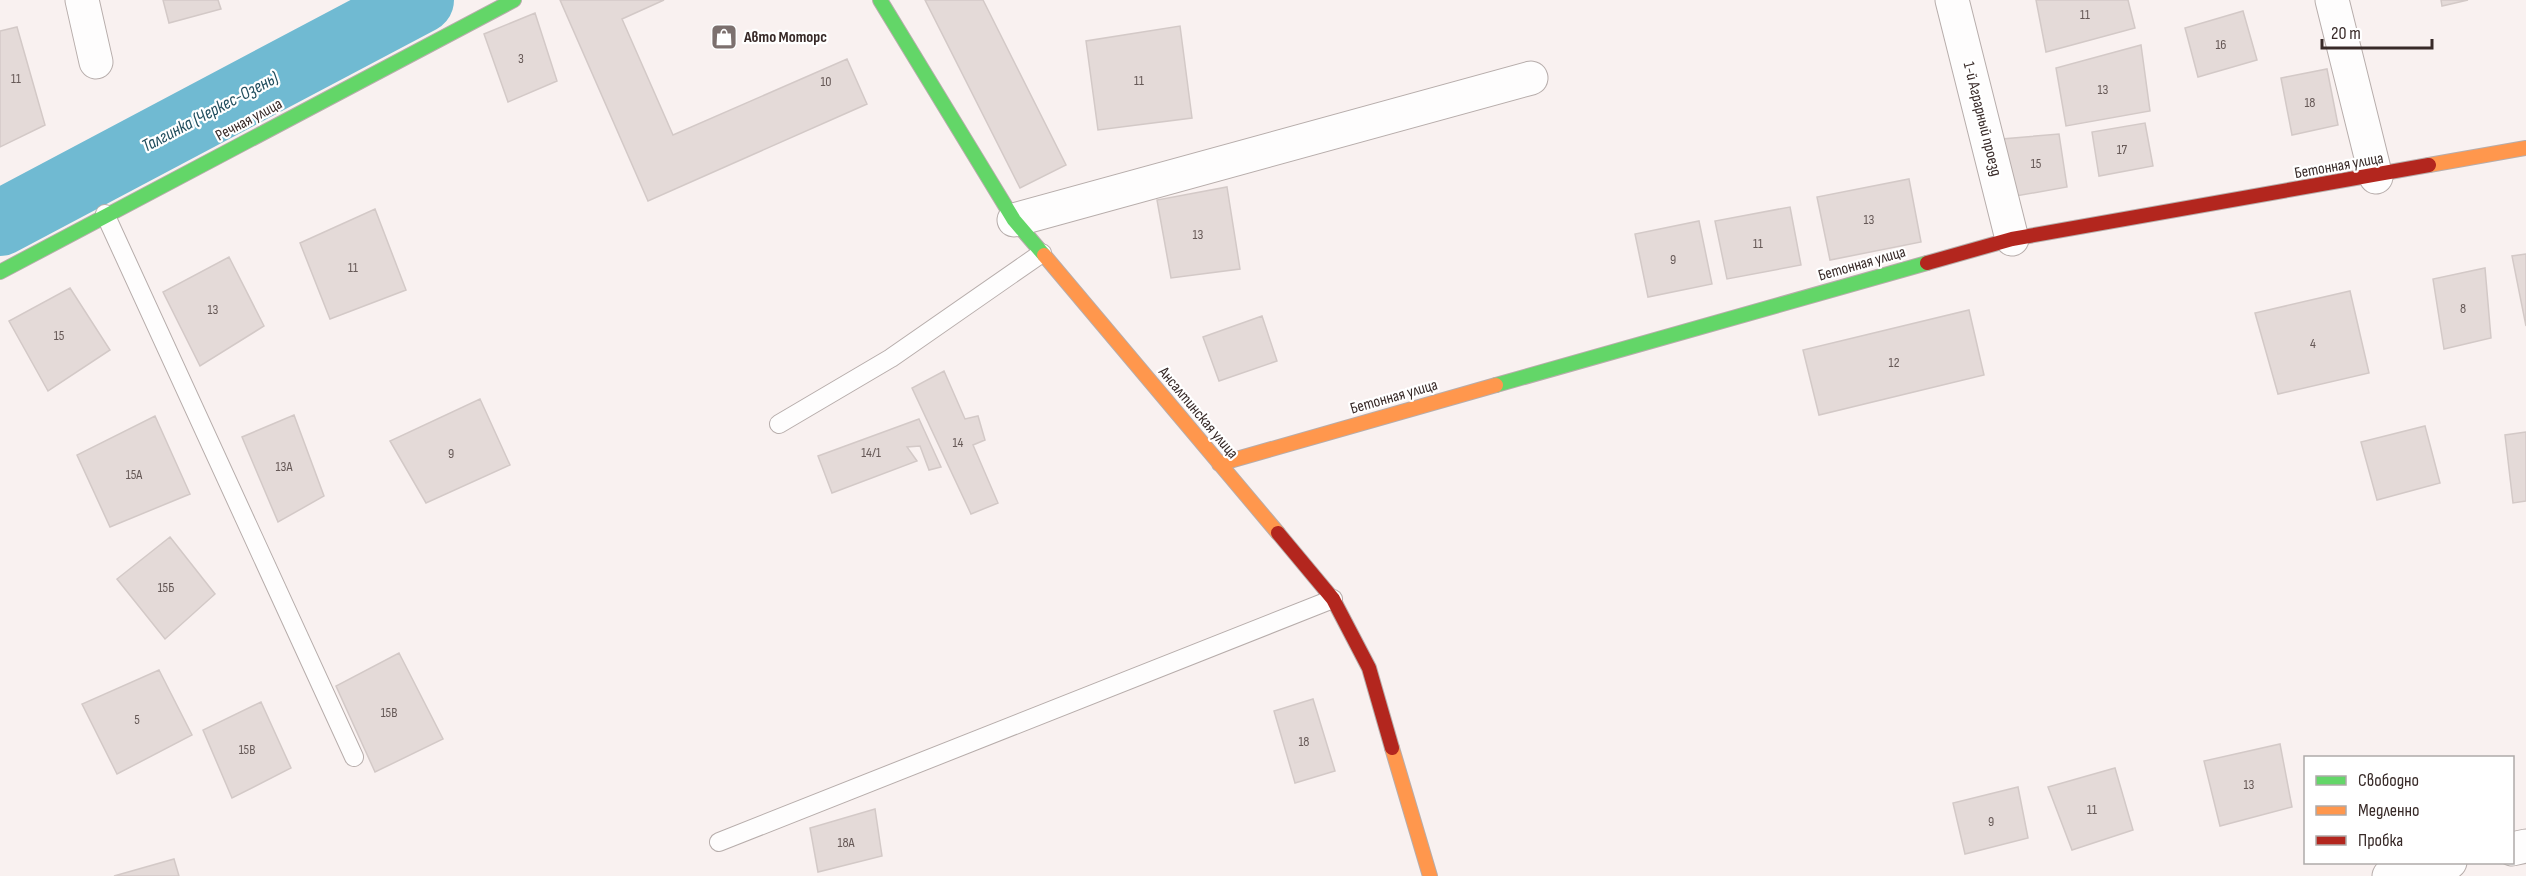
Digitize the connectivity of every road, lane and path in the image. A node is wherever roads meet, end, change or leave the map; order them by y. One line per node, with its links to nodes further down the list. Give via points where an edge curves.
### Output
1 (82, 0): 6 (street)
2 (514, 0): 10 (street, Речная улица)
3 (880, 0): 11 (street, Ансалтинская улица)
4 (1952, 0): 12 (street, 1-й Аграрный проезд)
5 (2332, 0): 9 (street)
6 (96, 62)
7 (1531, 78): 11 (street)
8 (2526, 148): 9 (street, Бетонная улица)
9 (2376, 177): 12 (street, Бетонная улица)
10 (105, 214): 14 (street, Речная улица); 18 (lane)
11 (1014, 220): 13 (street, Ансалтинская улица)
12 (2012, 238): 16 (street, Бетонная улица)
13 (1042, 253): 15 (lane, via 891,358); 16 (street, Ансалтинская улица)
14 (0, 272)
15 (779, 424)
16 (1219, 464): 17 (street, Ансалтинская улица)
17 (1333, 599): 19 (lane); 21 (street, Ансалтинская улица, via 1369,668)
18 (354, 757)
19 (719, 842)
20 (2441, 864): 22 (street)
21 (1430, 876)
22 (2389, 876)

